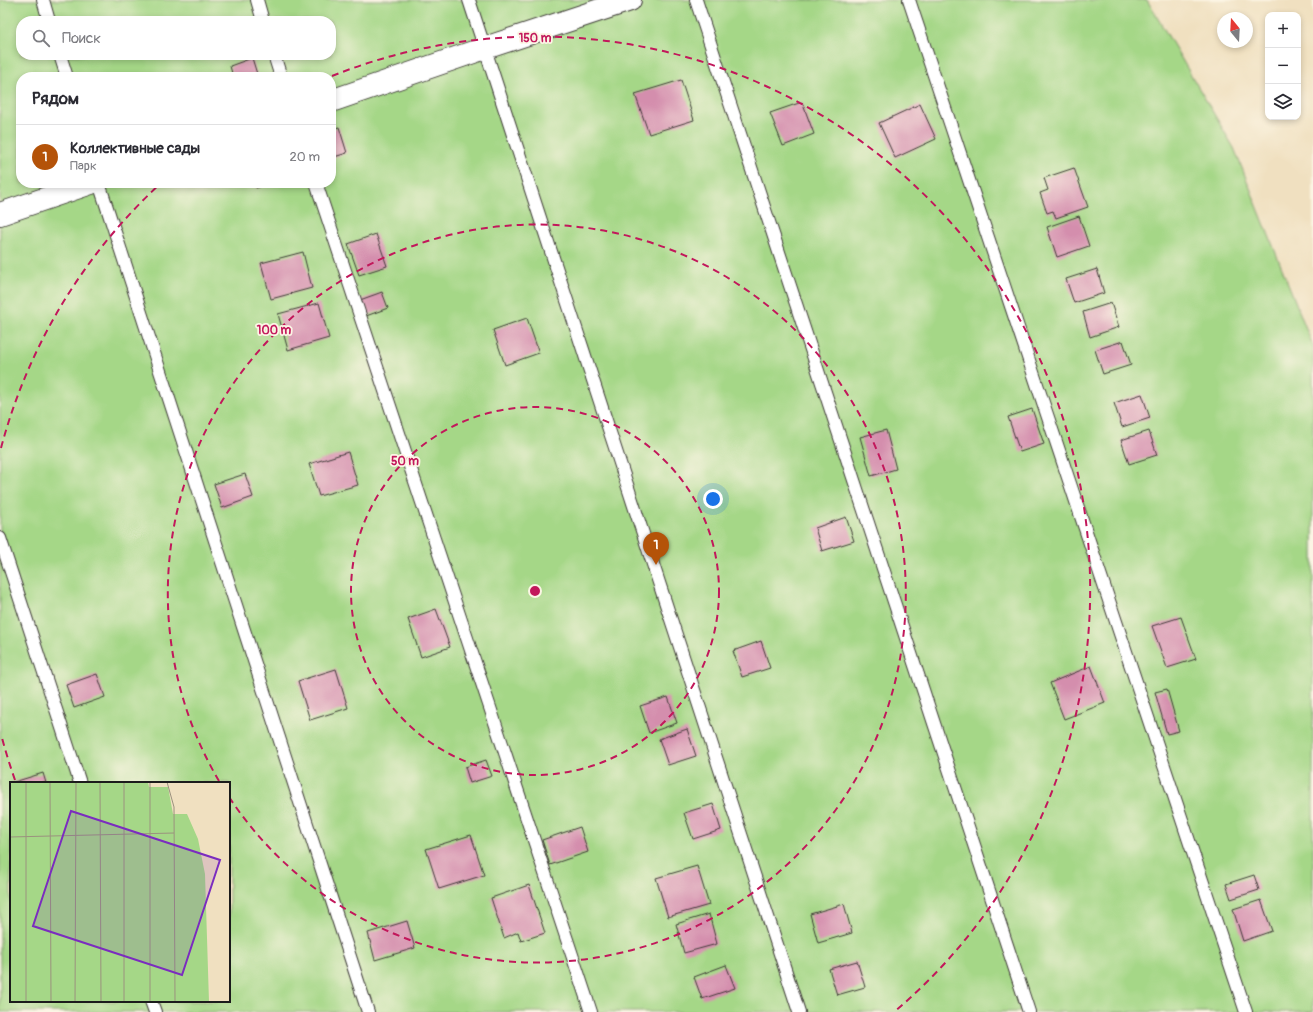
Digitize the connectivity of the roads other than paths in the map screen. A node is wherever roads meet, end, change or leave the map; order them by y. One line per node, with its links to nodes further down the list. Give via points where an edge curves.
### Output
1 (43, 0): 7 (lane)
2 (256, 0): 8 (lane)
3 (469, 0): 9 (lane)
4 (630, 0): 9 (street)
5 (696, 0): 26 (lane)
6 (909, 0): 27 (lane)
7 (48, 16)
8 (261, 16)
9 (485, 48): 14 (street); 25 (lane)
10 (62, 60): 12 (lane)
11 (276, 60): 13 (lane)
12 (65, 72)
13 (279, 72)
14 (336, 99)
15 (76, 188): 18 (street)
16 (102, 188): 23 (lane)
17 (318, 188): 24 (lane)
18 (0, 214)
19 (0, 538): 20 (lane)
20 (80, 782)
21 (151, 1002): 22 (lane)
22 (155, 1012)
23 (368, 1012)
24 (591, 1012)
25 (799, 1012)
26 (1029, 1012)
27 (1246, 1012)

